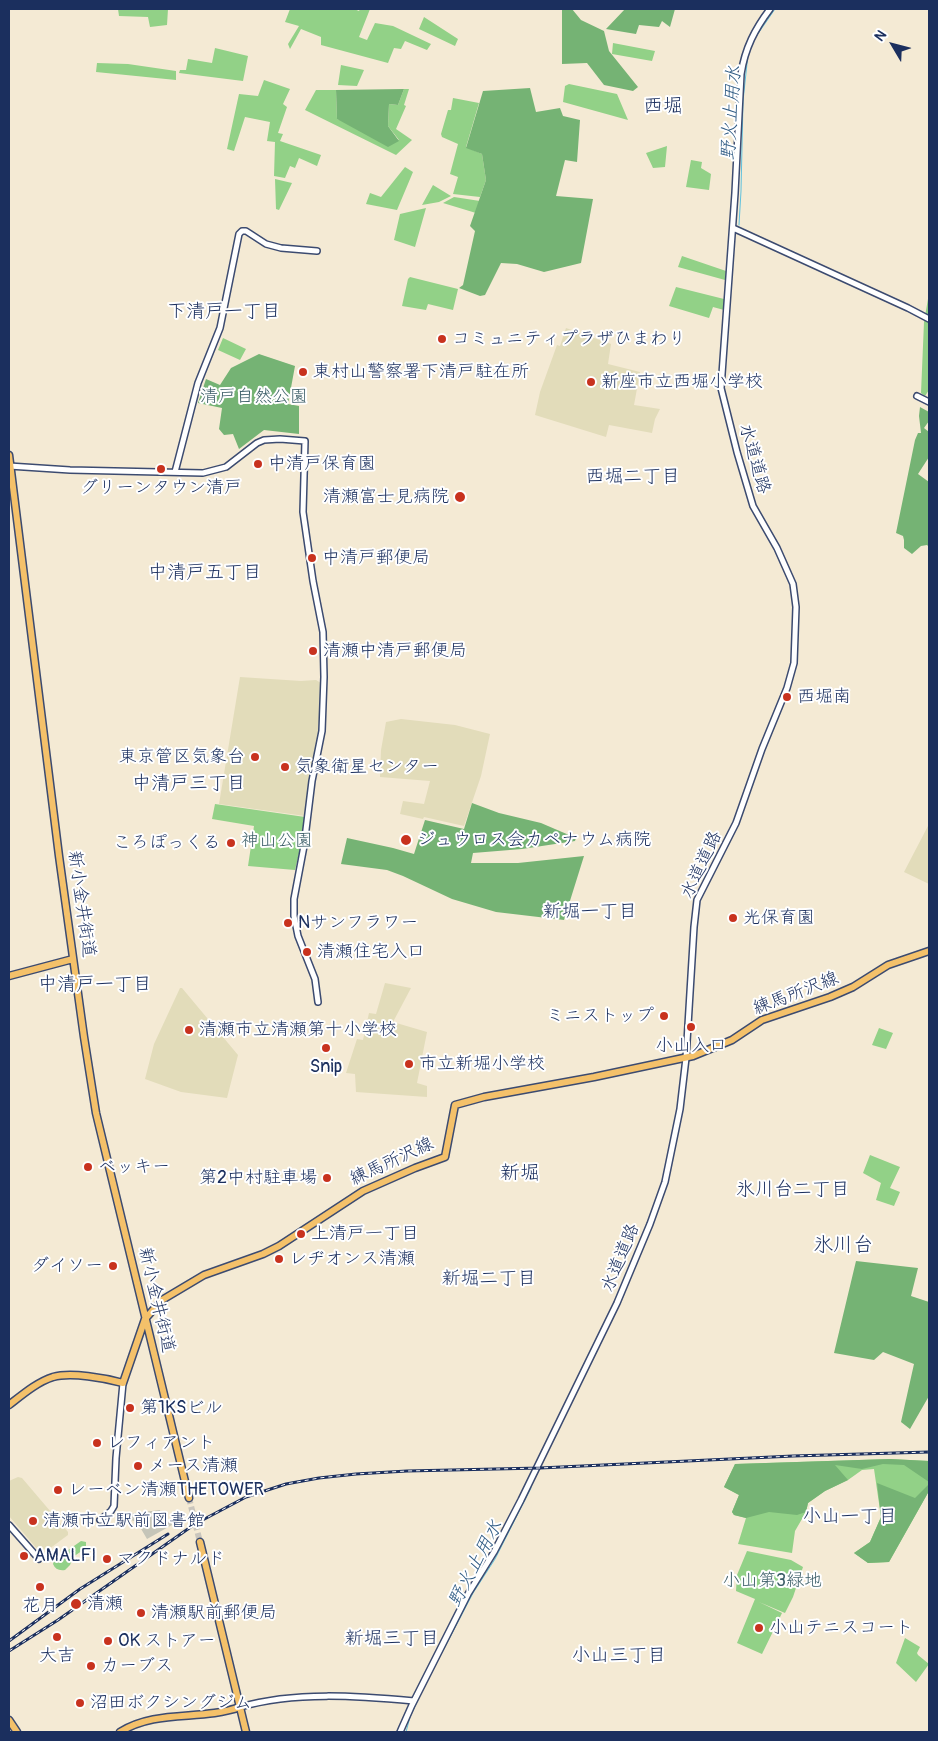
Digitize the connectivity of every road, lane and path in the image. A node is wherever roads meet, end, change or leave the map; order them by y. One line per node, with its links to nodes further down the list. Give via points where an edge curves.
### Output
1 (770, 9): 2 (street, 水道道路, via 753,35 744,57)
2 (733, 228): 4 (street); 14 (street, 水道道路, via 721,388 753,506 793,584 795,652 787,688 736,823 697,900)
3 (317, 251): 9 (street, via 266,244 246,231 239,234 220,328 198,383)
4 (929, 319)
5 (917, 396): 6 (street)
6 (929, 402)
7 (9, 455): 8 (main road, 新小金井街道)
8 (10, 466): 9 (street); 11 (main road, 新小金井街道)
9 (175, 472): 13 (street, via 204,473 221,469 264,440 305,441 303,512 323,632 324,676 322,731 294,899 294,916 298,936 315,979)
10 (929, 951): 14 (main road, 練馬所沢線, via 888,965 830,997 762,1020 732,1040)
11 (74, 960): 12 (main road); 15 (main road, 新小金井街道, via 96,1113)
12 (9, 976)
13 (318, 1002)
14 (686, 1058): 15 (main road, 練馬所沢線, via 455,1105 445,1157 363,1191 279,1246 204,1275 169,1295); 23 (street, 水道道路, via 680,1109 665,1182 617,1304 498,1545 472,1588)
15 (145, 1319): 16 (main road, 練馬所沢線); 18 (main road, 新小金井街道)
16 (123, 1383): 17 (main road, via 98,1377 58,1376 46,1380); 19 (street, via 114,1506)
17 (9, 1405)
18 (189, 1498)
19 (100, 1520)
20 (9, 1525): 22 (street)
21 (200, 1542): 24 (main road)
22 (39, 1559)
23 (414, 1701): 24 (street, via 323,1696); 29 (street, 水道道路)
24 (240, 1707): 27 (main road, via 157,1718); 28 (main road)
25 (9, 1720): 26 (main road)
26 (17, 1732)
27 (120, 1732)
28 (246, 1732)
29 (400, 1732)

